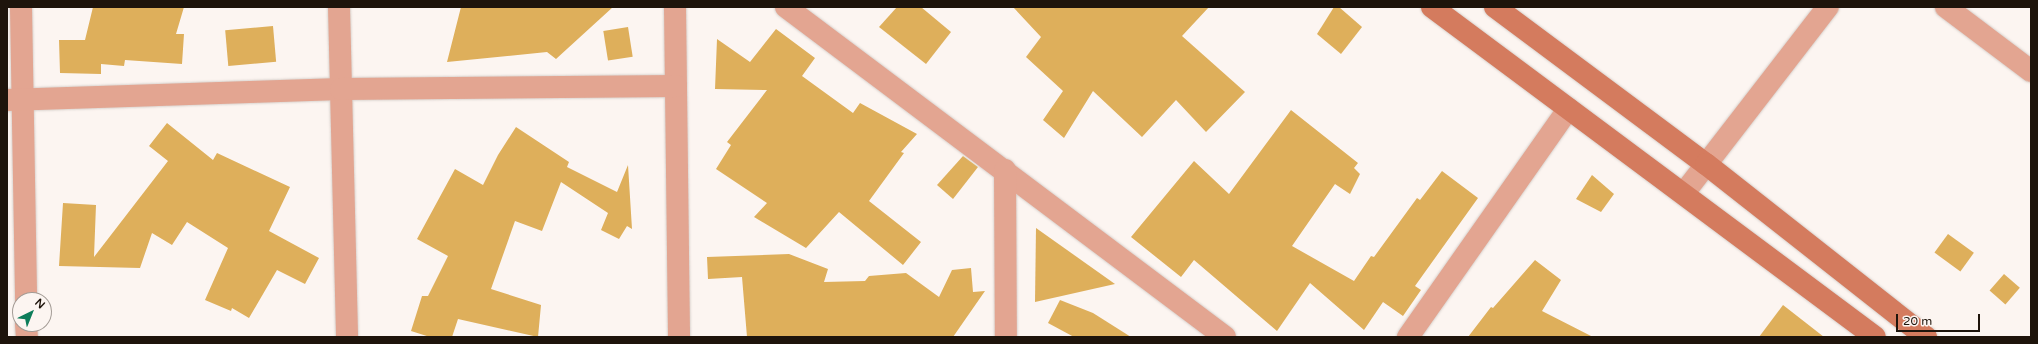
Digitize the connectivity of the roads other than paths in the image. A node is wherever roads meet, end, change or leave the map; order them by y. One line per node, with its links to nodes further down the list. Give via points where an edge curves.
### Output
1 (21, 7): 12 (street)
2 (339, 7): 11 (street)
3 (675, 7): 10 (street)
4 (786, 7): 15 (street)
5 (1432, 7): 13 (street)
6 (1495, 7): 14 (street)
7 (1828, 7): 14 (street)
8 (1946, 7): 9 (street)
9 (2031, 71)
10 (676, 86): 11 (street); 19 (street)
11 (341, 89): 12 (street); 18 (street)
12 (15, 100): 17 (street)
13 (1568, 109): 16 (street); 22 (street)
14 (1706, 164): 16 (street); 24 (street)
15 (1005, 170): 20 (street); 21 (street)
16 (1684, 193): 23 (street)
17 (26, 292)
18 (347, 337)
19 (679, 337)
20 (1006, 337)
21 (1225, 337)
22 (1408, 337)
23 (1875, 337)
24 (1926, 337)

